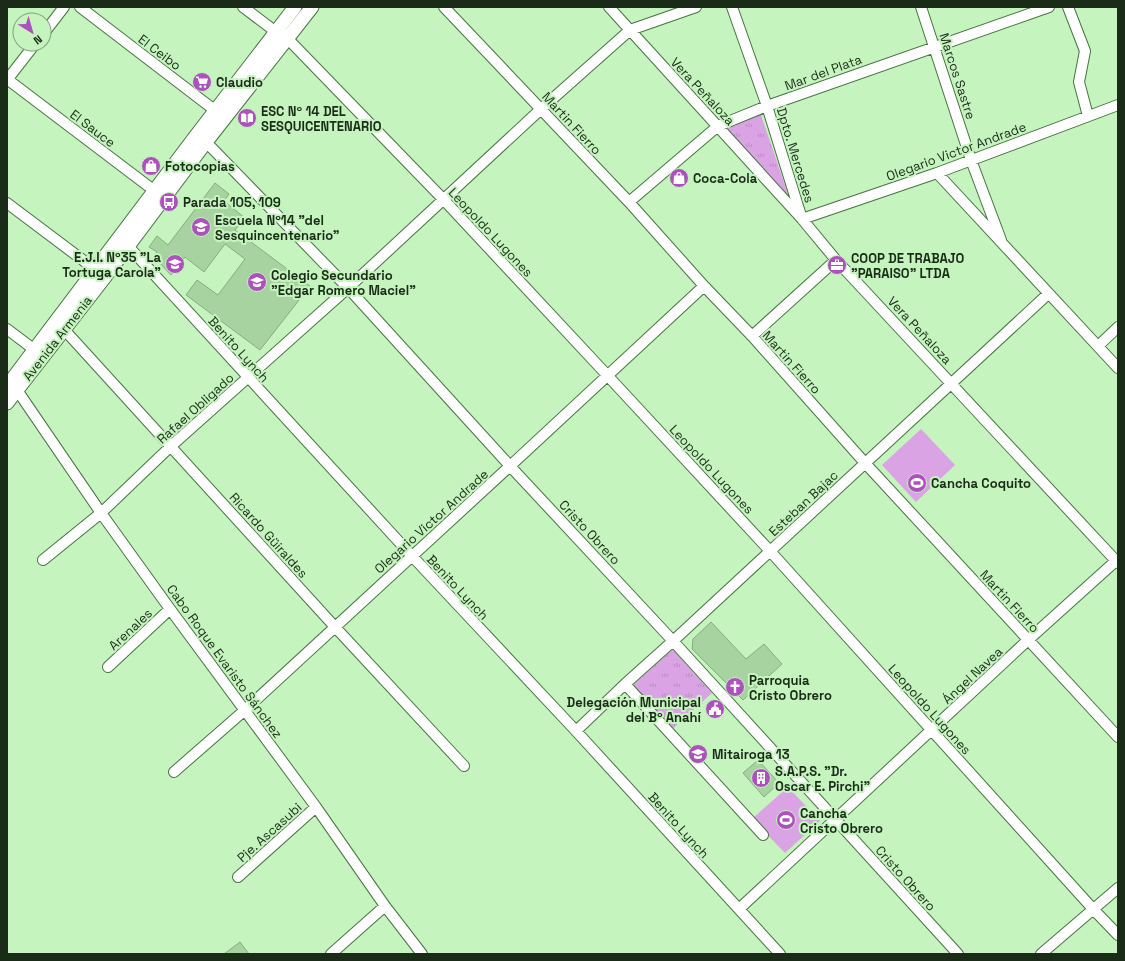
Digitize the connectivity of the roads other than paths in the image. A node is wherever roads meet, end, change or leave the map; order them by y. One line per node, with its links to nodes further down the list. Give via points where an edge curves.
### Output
1 (64, 7): 13 (street)
2 (80, 7): 22 (street, El Ceibo)
3 (243, 7): 15 (street, Leopoldo Lugones)
4 (295, 7): 15 (main road, Avenida Armenia)
5 (312, 7): 15 (main road, Avenida Armenia)
6 (444, 7): 21 (street, Martin Fierro)
7 (609, 7): 14 (street, Vera Peñaloza)
8 (696, 7): 14 (street, Rafael Obligado)
9 (732, 7): 20 (street, Dpto. Mercedes)
10 (922, 7): 16 (street, Marcos Sastre)
11 (1049, 7): 16 (street, Mar del Plata)
12 (1068, 7): 23 (street, via 1085,51 1079,82)
13 (52, 23)
14 (630, 30): 21 (street, Rafael Obligado); 24 (street, Vera Peñaloza)
15 (282, 35): 22 (main road, Avenida Armenia); 29 (street, Leopoldo Lugones)
16 (935, 46): 20 (street, Mar del Plata); 26 (street, Marcos Sastre)
17 (29, 52): 18 (street)
18 (7, 80): 28 (street, El Sauce)
19 (1118, 105): 23 (street, Olegario Victor Andrade)
20 (767, 106): 24 (street, Mar del Plata); 32 (street, Dpto. Mercedes)
21 (541, 109): 29 (street, Rafael Obligado); 30 (street, Martin Fierro)
22 (220, 114): 25 (main road, Avenida Armenia)
23 (1088, 116): 26 (street, Olegario Victor Andrade)
24 (718, 126): 30 (street, Mar del Plata); 32 (street, Vera Peñaloza)
25 (200, 139): 28 (main road, Avenida Armenia); 38 (street, Cristo Obrero)
26 (971, 160): 27 (street, Olegario Victor Andrade); 34 (street, Marcos Sastre)
27 (936, 173): 32 (street, Olegario Victor Andrade); 34 (street, Marcos Sastre)
28 (159, 194): 33 (main road, Avenida Armenia)
29 (443, 199): 38 (street, Rafael Obligado); 47 (street, Leopoldo Lugones)
30 (629, 202): 37 (street, Martin Fierro)
31 (7, 203): 36 (street)
32 (802, 219): 35 (street, Vera Peñaloza)
33 (123, 242): 36 (main road, Avenida Armenia); 48 (street, Benito Lynch)
34 (1002, 244): 39 (street, Marcos Sastre)
35 (836, 260): 43 (street); 49 (street, Vera Peñaloza)
36 (100, 273): 40 (main road, Avenida Armenia)
37 (704, 286): 43 (street, Martin Fierro); 47 (street, Olegario Victor Andrade)
38 (348, 288): 48 (street, Rafael Obligado); 54 (street, Cristo Obrero)
39 (1048, 294): 44 (street, Marcos Sastre); 49 (street, Esteban Bajac)
40 (60, 325): 45 (main road, Avenida Armenia); 52 (street, Ricardo Güiraldes)
41 (1118, 327): 44 (street)
42 (7, 329): 45 (street)
43 (752, 336): 53 (street, Martin Fierro)
44 (1098, 346): 46 (street, Marcos Sastre)
45 (38, 353): 50 (main road, Avenida Armenia)
46 (1118, 368)
47 (607, 375): 54 (street, Olegario Victor Andrade); 56 (street, Leopoldo Lugones)
48 (248, 378): 52 (street, Rafael Obligado); 57 (street, Benito Lynch)
49 (951, 382): 53 (street, Esteban Bajac); 59 (street, Vera Peñaloza)
50 (11, 387): 51 (main road, Avenida Armenia); 55 (street, Cabo Roque Evaristo Sánchez)
51 (7, 403)
52 (170, 447): 55 (street, Rafael Obligado); 61 (street, Ricardo Güiraldes)
53 (865, 463): 56 (street, Esteban Bajac); 62 (street, Martin Fierro)
54 (510, 466): 57 (street, Olegario Victor Andrade); 63 (street, Cristo Obrero)
55 (101, 513): 58 (street, Rafael Obligado); 60 (street, Cabo Roque Evaristo Sánchez)
56 (770, 551): 63 (street, Esteban Bajac); 68 (street, Leopoldo Lugones)
57 (412, 556): 61 (street, Olegario Victor Andrade); 67 (street, Benito Lynch)
58 (43, 560)
59 (1117, 561): 62 (street, Ángel Navea)
60 (170, 609): 64 (street, Arenales); 66 (street, Cabo Roque Evaristo Sánchez)
61 (335, 626): 66 (street, Olegario Victor Andrade); 70 (street, Ricardo Güiraldes)
62 (1028, 640): 68 (street, Ángel Navea); 69 (street, Martin Fierro)
63 (673, 641): 65 (street, Esteban Bajac); 73 (street, Cristo Obrero)
64 (108, 667)
65 (625, 684): 67 (street, Esteban Bajac); 74 (street)
66 (245, 710): 71 (street, Olegario Victor Andrade); 72 (street, Cabo Roque Evaristo Sánchez)
67 (576, 731): 79 (street, Benito Lynch)
68 (932, 731): 73 (street, Ángel Navea); 78 (street, Leopoldo Lugones)
69 (1116, 731)
70 (464, 766)
71 (174, 772)
72 (316, 807): 75 (street, Pje. Ascasubi); 77 (street, Cabo Roque Evaristo Sánchez)
73 (836, 820): 79 (street, Ángel Navea); 84 (street, Cristo Obrero)
74 (763, 835)
75 (238, 877)
76 (1118, 888): 78 (street)
77 (386, 906): 81 (street); 82 (street, Cabo Roque Evaristo Sánchez)
78 (1093, 909): 80 (street, Leopoldo Lugones); 85 (street)
79 (739, 910): 83 (street, Benito Lynch)
80 (1118, 935)
81 (331, 954)
82 (422, 954)
83 (780, 954)
84 (958, 954)
85 (1041, 954)

